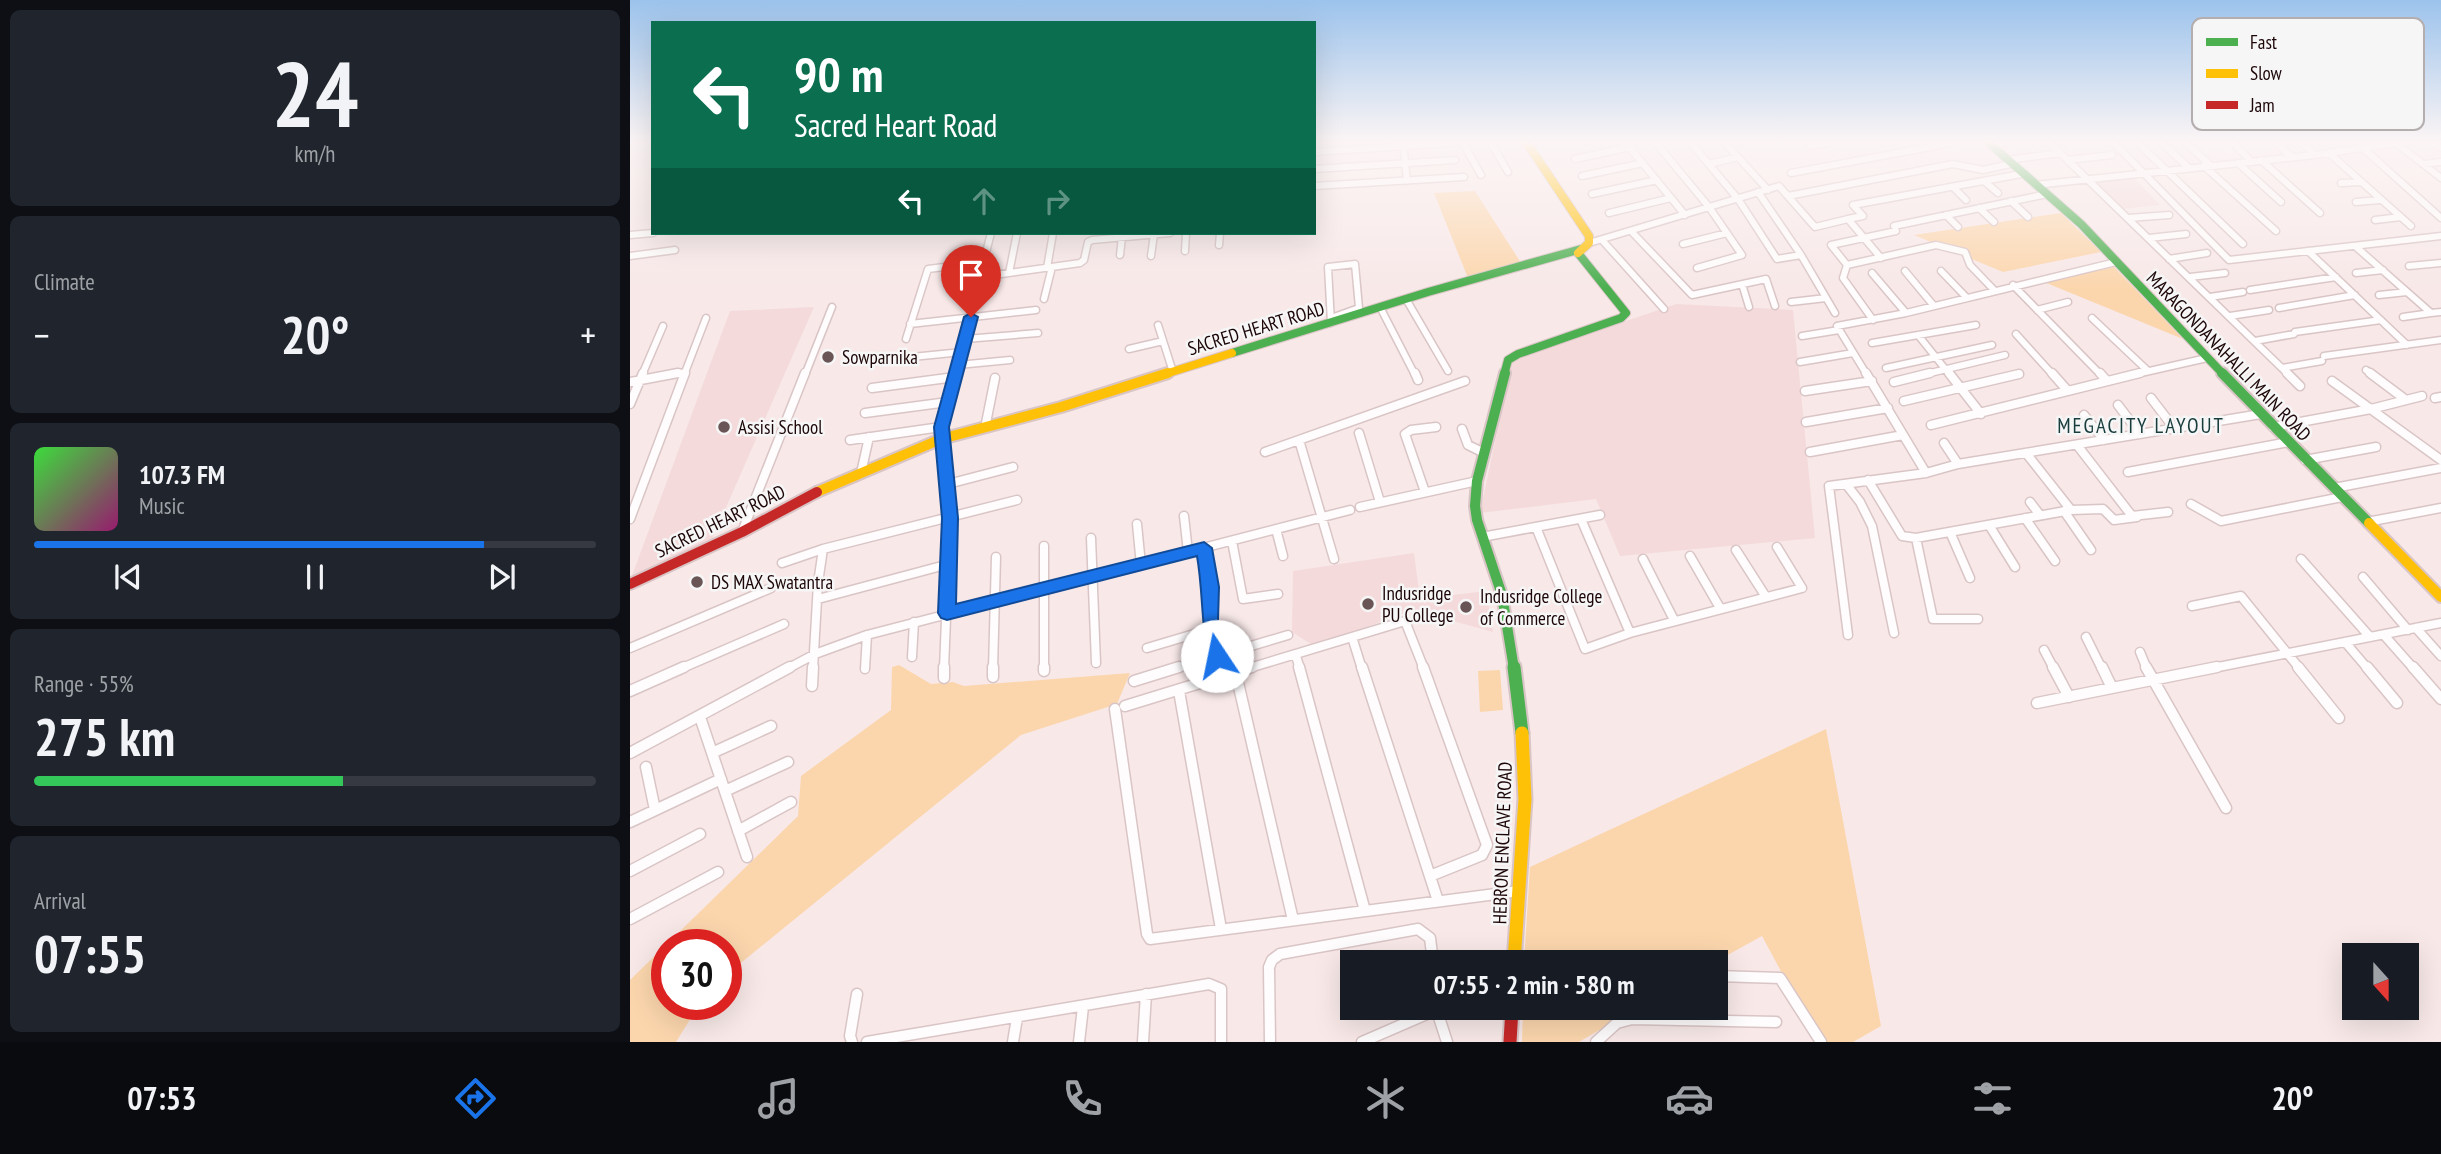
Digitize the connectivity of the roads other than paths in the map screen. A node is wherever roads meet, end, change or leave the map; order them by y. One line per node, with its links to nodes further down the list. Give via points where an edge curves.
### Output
1 (1559, 192): 67 (street, HEBRON ENCLAVE ROAD, via 1589,236)
2 (1603, 192): 20 (street)
3 (1666, 192): 23 (street)
4 (1696, 192): 30 (street)
5 (1732, 192): 24 (street)
6 (1758, 192): 24 (street); 73 (street)
7 (1784, 192): 22 (street)
8 (1810, 192): 22 (street)
9 (1927, 192): 41 (street, via 1853,205 1863,216)
10 (1957, 192): 25 (street)
11 (2044, 192): 21 (street, MARAGONDANAHALLI MAIN ROAD)
12 (2100, 192): 39 (street)
13 (2163, 192): 71 (street, via 2229,260)
14 (2189, 192): 65 (street)
15 (2234, 192): 47 (street)
16 (2270, 192): 28 (street)
17 (2296, 192): 33 (street)
18 (2372, 192): 26 (street)
19 (2412, 192): 40 (street)
20 (1592, 194)
21 (2047, 194): 27 (street); 80 (street, MARAGONDANAHALLI MAIN ROAD)
22 (1788, 196): 41 (street, via 1815,228)
23 (1671, 198): 32 (street); 34 (street)
24 (1738, 199): 30 (street); 73 (street, via 1777,258)
25 (1966, 200)
26 (2381, 200): 29 (street); 38 (street)
27 (2011, 201): 31 (street); 37 (street)
28 (2281, 202)
29 (2356, 202)
30 (1709, 207): 34 (street); 49 (street)
31 (1979, 208): 35 (street); 43 (street)
32 (1609, 213)
33 (2320, 213)
34 (1685, 215): 46 (street)
35 (1946, 215): 45 (street); 61 (street)
36 (2169, 215): 39 (street)
37 (2028, 217)
38 (2400, 217): 42 (street); 44 (street)
39 (2128, 218): 62 (street)
40 (2441, 218)
41 (1848, 219): 61 (street)
42 (2375, 220)
43 (1994, 222)
44 (2411, 226)
45 (1958, 227)
46 (1631, 231): 63 (street); 98 (street, via 1692,295)
47 (2276, 232)
48 (651, 233): 51 (street)
49 (1727, 233): 64 (street); 86 (street, via 1742,255)
50 (2186, 234): 62 (street)
51 (630, 235)
52 (991, 235): 79 (street)
53 (1017, 235): 92 (street)
54 (1053, 235): 85 (street)
55 (1143, 235): 60 (street)
56 (1154, 235): 76 (street)
57 (1186, 235): 70 (street)
58 (1220, 235): 66 (street)
59 (2441, 236): 68 (street)
60 (1122, 237): 75 (street); 85 (street, via 1090,241 1082,262)
61 (1864, 238): 77 (street); 83 (street, via 1831,245)
62 (2149, 238): 78 (street)
63 (1602, 240): 67 (street); 117 (street)
64 (1683, 244)
65 (2243, 244)
66 (1219, 245)
67 (1585, 246): 108 (street, SACRED HEART ROAD); 218 (street, HEBRON ENCLAVE ROAD, via 1578,253 1580,258 1625,315 1508,360)
68 (2355, 246): 71 (street); 87 (street)
69 (675, 250): 74 (street)
70 (1185, 251)
71 (2308, 251): 97 (street)
72 (2207, 253): 78 (street)
73 (1801, 255): 105 (street)
74 (630, 256)
75 (1120, 256)
76 (1151, 256)
77 (1881, 258): 83 (street); 100 (street, via 1948,246 1965,253)
78 (2169, 258): 96 (street)
79 (984, 262): 95 (street); 133 (street, via 928,269)
80 (2116, 262): 99 (street); 155 (street, MARAGONDANAHALLI MAIN ROAD)
81 (2441, 262): 82 (street)
82 (2432, 264): 84 (street); 90 (street)
83 (1847, 265): 130 (street, via 1843,278)
84 (2409, 266)
85 (1049, 267): 92 (street); 107 (street)
86 (1697, 268)
87 (2383, 270): 94 (street); 101 (street)
88 (1905, 271): 112 (street)
89 (1941, 271): 106 (street)
90 (2441, 271)
91 (2225, 272): 96 (street)
92 (1009, 273): 95 (street)
93 (1872, 273): 123 (street)
94 (2356, 273)
95 (980, 277): 126 (street)
96 (2190, 277): 104 (street)
97 (2336, 277): 102 (street); 104 (street)
98 (1742, 284): 111 (street, via 1766,279); 115 (street)
99 (2013, 285): 100 (street); 119 (street)
100 (1994, 290): 106 (street)
101 (2407, 292): 103 (street); 124 (street)
102 (2355, 295): 116 (street); 131 (street)
103 (2379, 295)
104 (2210, 297): 125 (street)
105 (1826, 298): 109 (street); 122 (street)
106 (1967, 298): 112 (street)
107 (1044, 299)
108 (1406, 299): 114 (street, SACRED HEART ROAD); 164 (street)
109 (1791, 302)
110 (2068, 302): 119 (street)
111 (1775, 306)
112 (1934, 306): 123 (street)
113 (832, 307): 258 (street)
114 (1380, 307): 132 (street, SACRED HEART ROAD); 172 (street)
115 (1749, 307)
116 (2278, 308)
117 (1664, 309)
118 (1036, 310): 126 (street)
119 (2037, 310): 175 (street)
120 (2269, 310): 125 (street)
121 (2441, 312): 124 (street)
122 (1835, 313)
123 (1906, 313): 130 (street)
124 (2431, 313): 127 (street)
125 (2230, 316): 146 (street)
126 (971, 317): 133 (street); 142 (street)
127 (2403, 317)
128 (706, 318): 166 (street)
129 (2092, 318): 165 (street)
130 (1873, 320): 137 (street, via 1837,326)
131 (2381, 320): 146 (street); 149 (street)
132 (1331, 321): 132 (street, via 1359,308 1355,264 1328,267); 167 (street, SACRED HEART ROAD)
133 (910, 324): 143 (street)
134 (1158, 325): 145 (street)
135 (1976, 325): 140 (street)
136 (663, 326): 171 (street)
137 (1839, 330): 141 (street); 152 (street)
138 (1038, 333): 142 (street)
139 (2016, 334): 182 (street)
140 (1917, 335): 147 (street); 154 (street)
141 (1802, 336)
142 (965, 339): 151 (street)
143 (905, 340)
144 (2441, 340): 149 (street)
145 (1163, 341): 150 (street); 167 (street)
146 (2255, 341): 161 (street)
147 (1872, 343)
148 (1992, 345): 154 (street)
149 (2407, 345): 161 (street)
150 (1129, 349)
151 (962, 352): 156 (street); 159 (street)
152 (1853, 353): 158 (street); 174 (street)
153 (2006, 355): 162 (street)
154 (1937, 358): 160 (street); 162 (street)
155 (2207, 358): 165 (street); 195 (street, MARAGONDANAHALLI MAIN ROAD)
156 (892, 359)
157 (1010, 360): 159 (street)
158 (1800, 362)
159 (958, 365): 169 (street)
160 (1886, 368)
161 (2282, 368): 179 (street)
162 (1947, 369): 178 (street); 180 (street)
163 (2366, 370): 186 (street)
164 (1448, 371)
165 (2148, 371): 175 (street)
166 (685, 372): 171 (street); 251 (street)
167 (1173, 372): 201 (street, SACRED HEART ROAD)
168 (2019, 374): 180 (street)
169 (955, 377): 181 (street); 188 (street)
170 (995, 378): 201 (street)
171 (640, 380): 177 (street); 189 (street)
172 (1418, 380)
173 (1465, 381): 210 (street)
174 (1872, 381): 183 (street); 191 (street)
175 (2107, 381): 182 (street)
176 (2332, 381): 192 (street)
177 (630, 382)
178 (1894, 382)
179 (2300, 386)
180 (1961, 387): 187 (street); 194 (street)
181 (872, 388)
182 (2067, 390): 194 (street)
183 (1805, 391)
184 (2422, 396): 186 (street)
185 (2151, 398): 202 (street)
186 (2406, 400): 192 (street)
187 (1904, 401)
188 (948, 402): 193 (street); 204 (street)
189 (630, 404)
190 (2118, 405): 206 (street)
191 (1888, 408): 197 (street); 207 (street)
192 (2371, 409): 199 (street); 221 (street)
193 (865, 413)
194 (1981, 414): 198 (street)
195 (2261, 414): 199 (street, MARAGONDANAHALLI MAIN ROAD); 202 (street)
196 (2084, 415): 211 (street)
197 (1806, 422)
198 (1931, 425)
199 (2273, 426): 212 (street, MARAGONDANAHALLI MAIN ROAD)
200 (1436, 427): 233 (street, via 1405,434)
201 (985, 428): 204 (street, SACRED HEART ROAD)
202 (2174, 428): 206 (street)
203 (1462, 429): 218 (street, via 1468,445)
204 (941, 433): 208 (street); 226 (street, SACRED HEART ROAD); 230 (street)
205 (1359, 433): 236 (street)
206 (2140, 434): 211 (street)
207 (1903, 435): 217 (street); 227 (street)
208 (869, 437): 209 (street); 226 (street)
209 (850, 440)
210 (1299, 440): 216 (street); 247 (street)
211 (2104, 440): 214 (street)
212 (2289, 442): 220 (street, MARAGONDANAHALLI MAIN ROAD); 225 (street)
213 (1944, 443): 222 (street)
214 (2077, 444): 219 (street); 248 (street, via 2128,512)
215 (2376, 447): 220 (street)
216 (1265, 452)
217 (1810, 452)
218 (1484, 453): 229 (street, HEBRON ENCLAVE ROAD)
219 (2026, 453): 222 (street); 242 (street)
220 (2305, 460): 232 (street, MARAGONDANAHALLI MAIN ROAD)
221 (2441, 460)
222 (1958, 464): 227 (street)
223 (1013, 467): 230 (street)
224 (2441, 468): 232 (street)
225 (2128, 472)
226 (861, 473): 258 (street, SACRED HEART ROAD)
227 (1926, 473): 228 (street)
228 (1868, 480): 231 (street); 262 (street, via 1902,536)
229 (1477, 481): 233 (street); 260 (street, HEBRON ENCLAVE ROAD, via 1475,513)
230 (948, 484): 249 (street)
231 (1846, 484): 304 (street, via 1872,526); 307 (street, via 1829,485)
232 (2334, 488): 234 (street, MARAGONDANAHALLI MAIN ROAD)
233 (1425, 492): 236 (street)
234 (2342, 497): 238 (street, via 2221,521); 253 (street, MARAGONDANAHALLI MAIN ROAD)
235 (1017, 500): 249 (street)
236 (1380, 502): 239 (street)
237 (2030, 502): 246 (street)
238 (2191, 504)
239 (1360, 507)
240 (2441, 508): 253 (street)
241 (1350, 510): 247 (street)
242 (2068, 511): 246 (street); 248 (street, via 2103,509 2114,520); 269 (street)
243 (2168, 513): 248 (street)
244 (1600, 515): 252 (street)
245 (1184, 516): 270 (street)
246 (2040, 516): 250 (street)
247 (1322, 517): 257 (street); 274 (street)
248 (2137, 517)
249 (950, 518): 267 (street); 279 (street)
250 (2025, 518): 255 (street); 277 (street)
251 (630, 519)
252 (1581, 519): 256 (street); 303 (street)
253 (2367, 522): 290 (street, MARAGONDANAHALLI MAIN ROAD)
254 (1137, 524): 280 (street)
255 (1989, 525): 259 (street); 281 (street)
256 (1536, 527): 260 (street); 303 (street, via 1585,649)
257 (1276, 529): 263 (street); 271 (street)
258 (741, 532): 285 (street, SACRED HEART ROAD)
259 (1950, 532): 262 (street); 283 (street)
260 (1482, 537): 358 (street, HEBRON ENCLAVE ROAD, via 1502,595 1520,704 1525,799)
261 (1091, 538): 282 (street)
262 (1916, 538): 296 (street, via 1933,619)
263 (1232, 541): 266 (street); 288 (street, via 1243,599)
264 (1044, 546): 287 (street)
265 (1777, 547): 289 (street, via 1802,588)
266 (1204, 548): 270 (street); 301 (street, via 1211,587)
267 (823, 549): 278 (street); 291 (street)
268 (1736, 550): 289 (street)
269 (2091, 550)
270 (1188, 552): 280 (street)
271 (1283, 556)
272 (1690, 556): 294 (street)
273 (996, 557): 292 (street)
274 (1334, 559)
275 (1643, 559): 297 (street)
276 (2301, 559): 311 (street)
277 (2055, 562)
278 (782, 563)
279 (949, 564): 291 (street); 295 (street)
280 (1141, 565): 282 (street)
281 (2015, 567)
282 (1093, 577): 287 (street); 323 (street)
283 (1970, 578)
284 (2362, 578): 302 (street)
285 (630, 584)
286 (771, 588): 313 (street)
287 (1044, 590): 292 (street); 325 (street)
288 (1278, 594)
289 (1766, 597): 294 (street)
290 (2441, 597)
291 (818, 599): 317 (street)
292 (996, 601): 295 (street); 327 (street)
293 (2192, 606): 318 (street, via 2241,596)
294 (1720, 608): 297 (street)
295 (947, 613): 298 (street); 328 (street)
296 (1978, 619)
297 (1674, 620): 303 (street)
298 (914, 622): 305 (street); 322 (street)
299 (2441, 623): 302 (street)
300 (784, 624): 333 (street)
301 (1211, 629): 314 (street); 319 (street)
302 (2412, 629): 308 (street); 321 (street)
303 (1630, 633)
304 (1894, 633)
305 (867, 635): 317 (street); 324 (street)
306 (1287, 635): 319 (street)
307 (1848, 635)
308 (2384, 635): 311 (street); 336 (street)
309 (1353, 637): 320 (street); 357 (street); 357 (street, via 1407,623 1487,845 1482,855)
310 (2086, 637): 332 (street)
311 (2370, 637): 312 (street)
312 (2345, 642): 318 (street); 338 (street)
313 (630, 648)
314 (1147, 648)
315 (2044, 650): 335 (street)
316 (2140, 652): 329 (street)
317 (815, 654): 331 (street); 339 (street)
318 (2287, 654): 329 (street); 340 (street)
319 (1217, 656): 330 (street)
320 (1296, 656): 326 (street); 360 (street)
321 (2441, 656)
322 (912, 657)
323 (1096, 663)
324 (865, 670)
325 (1044, 671)
326 (1236, 674): 334 (street); 362 (street)
327 (993, 677)
328 (944, 678)
329 (2151, 680): 332 (street); 349 (street)
330 (1134, 681)
331 (812, 687)
332 (2112, 688): 335 (street)
333 (630, 691)
334 (1179, 691): 363 (street); 363 (street, via 1120,708 1148,937)
335 (2069, 697): 337 (street)
336 (2441, 699)
337 (2037, 703)
338 (2397, 703)
339 (700, 717): 342 (street); 343 (street)
340 (2339, 719)
341 (771, 726): 343 (street)
342 (630, 752)
343 (712, 753): 346 (street)
344 (788, 762): 347 (street)
345 (646, 767): 350 (street)
346 (721, 779): 347 (street); 350 (street)
347 (725, 791): 352 (street)
348 (791, 802): 352 (street)
349 (2225, 808)
350 (655, 810): 351 (street)
351 (630, 822)
352 (738, 831): 354 (street)
353 (700, 834): 355 (street)
354 (747, 857)
355 (630, 871)
356 (718, 872): 361 (street)
357 (1430, 876): 359 (street)
358 (1519, 891): 359 (street); 365 (street, HEBRON ENCLAVE ROAD)
359 (1438, 901): 360 (street)
360 (1365, 911): 362 (street)
361 (630, 919)
362 (1293, 920): 363 (street)
363 (1221, 929)
364 (1432, 950): 383 (street, via 1431,939 1418,929 1280,954 1269,967)
365 (1515, 950)
366 (1728, 976): 388 (street, via 1780,978)
367 (857, 994): 377 (street)
368 (1146, 994): 369 (street); 381 (street); 382 (street, via 1209,984 1221,989)
369 (1083, 1007): 370 (street); 380 (street)
370 (1017, 1018): 378 (street); 379 (street)
371 (1411, 1020): 384 (street)
372 (1440, 1020): 385 (street)
373 (1511, 1020): 386 (street)
374 (1623, 1020): 375 (street)
375 (1618, 1023): 376 (street, via 1632,1019); 387 (street)
376 (1776, 1023)
377 (852, 1042)
378 (867, 1042)
379 (1013, 1042)
380 (1079, 1042)
381 (1143, 1042)
382 (1221, 1042)
383 (1270, 1042)
384 (1362, 1042)
385 (1447, 1042)
386 (1510, 1042)
387 (1596, 1042)
388 (1821, 1042)

